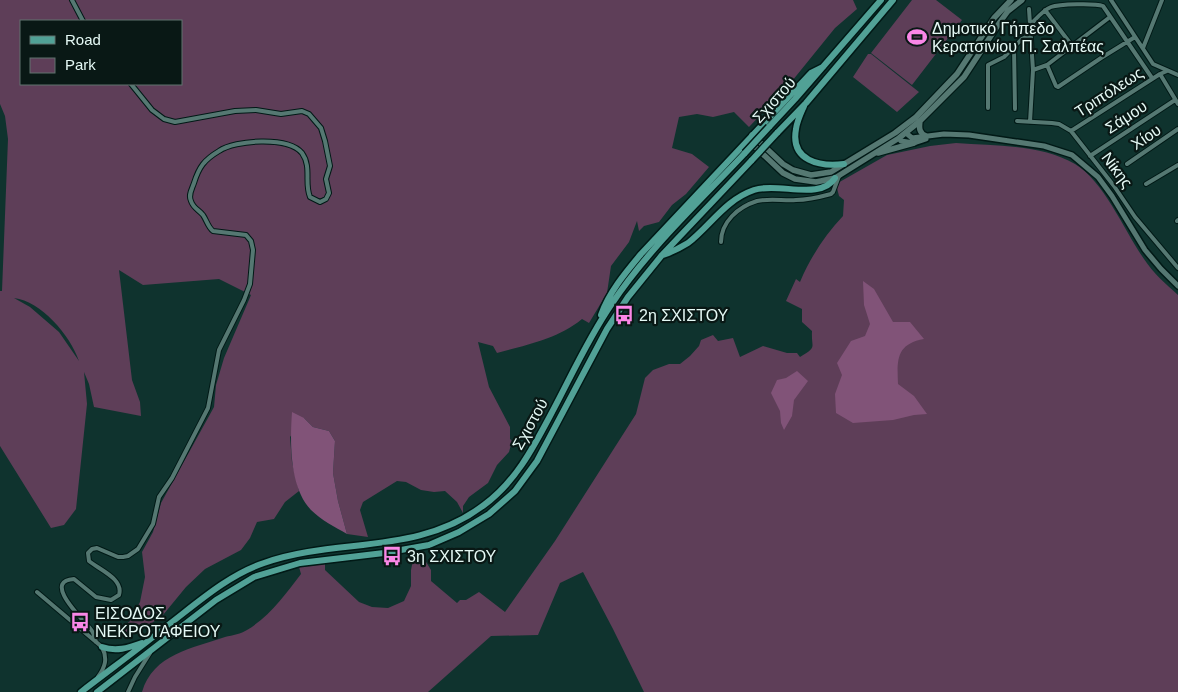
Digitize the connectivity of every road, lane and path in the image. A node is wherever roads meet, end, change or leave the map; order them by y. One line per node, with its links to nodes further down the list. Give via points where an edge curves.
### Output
1 (72, 0): 11 (street)
2 (881, 0): 20 (main road, Σχιστού)
3 (893, 0): 28 (main road, Σχιστού)
4 (1012, 0): 44 (main road, via 994,18 957,74 922,110 903,127)
5 (1022, 0): 31 (main road, via 1008,11 962,79)
6 (1111, 0): 14 (street, Τριπόλεως)
7 (1162, 0): 18 (street)
8 (1029, 9): 12 (street)
9 (1045, 10): 10 (street, via 1055,6 1089,4 1103,6); 12 (street); 17 (street)
10 (1110, 17): 15 (street); 17 (street)
11 (82, 20)
12 (1030, 25): 13 (street)
13 (1030, 35): 16 (street); 21 (street)
14 (1135, 37): 15 (street); 18 (street, Τριπόλεως)
15 (1126, 43): 19 (street, via 1058,87); 25 (street)
16 (1014, 47): 29 (street, via 1004,57 988,65); 30 (street)
17 (1073, 47): 19 (street)
18 (1143, 48): 22 (street, Τριπόλεως, via 1153,64)
19 (1047, 66): 21 (street)
20 (823, 67): 39 (main road, via 811,73); 53 (main road, Σχιστού, bridge, via 646,259)
21 (1033, 70): 33 (street)
22 (1167, 70): 23 (street, Τριπόλεως); 24 (street, Τριπόλεως)
23 (1160, 74): 25 (street, Τριπόλεως); 27 (street)
24 (1178, 75)
25 (1152, 78): 35 (street, Τριπόλεως)
26 (133, 85): 56 (street, via 152,110 175,122 235,111 281,114 302,111 309,114 321,128 325,141 330,166 326,179 330,190 323,201 310,197 306,160 298,149 287,143 262,141 226,146 199,168 190,201 213,231 242,234 249,238 254,250 250,284 219,350 208,408 160,497 146,537 128,556 118,557 97,548 88,553 90,561 118,582 119,594 107,600 96,596 74,579 63,585 64,596 93,632)
27 (1177, 102): 43 (street, Σάμου)
28 (806, 103): 44 (main road, via 795,131 801,153 816,164); 50 (main road, Σχιστού, bridge)
29 (988, 108)
30 (1015, 109)
31 (920, 121): 36 (main road); 37 (main road, via 921,133)
32 (1016, 121): 33 (street)
33 (1030, 122): 35 (street, via 1059,124)
34 (1178, 129): 45 (street, Χίου)
35 (1071, 131): 43 (street, Νίκης)
36 (906, 133): 37 (street, via 912,138); 40 (main road)
37 (926, 136): 38 (street)
38 (933, 136): 41 (street); 52 (street, via 955,133 1001,139 1044,146 1072,155 1098,177 1145,250)
39 (750, 137): 44 (main road, via 802,174 824,174); 47 (main road, via 789,176 805,182); 53 (main road, via 627,270 608,298)
40 (899, 138): 41 (street, via 904,143); 42 (main road)
41 (914, 143): 42 (main road)
42 (869, 156): 47 (main road)
43 (1090, 156): 51 (street, Νίκης)
44 (844, 164)
45 (1127, 164)
46 (1178, 165): 48 (street)
47 (837, 177): 49 (street, via 831,194 803,200 757,201 746,206 722,229); 50 (main road, via 818,189 770,187 748,192 726,206 689,242)
48 (1146, 184)
49 (721, 242)
50 (662, 255): 57 (main road, Σχιστού, via 607,329 537,461 515,491 490,514 452,536 422,546 300,563 266,572 227,592)
51 (1178, 268)
52 (1178, 286)
53 (599, 323): 55 (main road, Σχιστού, via 529,456 508,484 484,506 454,524 419,537 297,553 262,563 221,584)
54 (37, 592): 56 (street)
55 (148, 641): 56 (main road, via 111,650); 58 (main road, Σχιστού)
56 (99, 645): 58 (street, via 106,654 106,660)
57 (154, 649): 60 (main road, Σχιστού); 61 (street, via 142,664)
58 (96, 680): 59 (main road, Σχιστού)
59 (81, 692)
60 (97, 692)
61 (128, 692)

